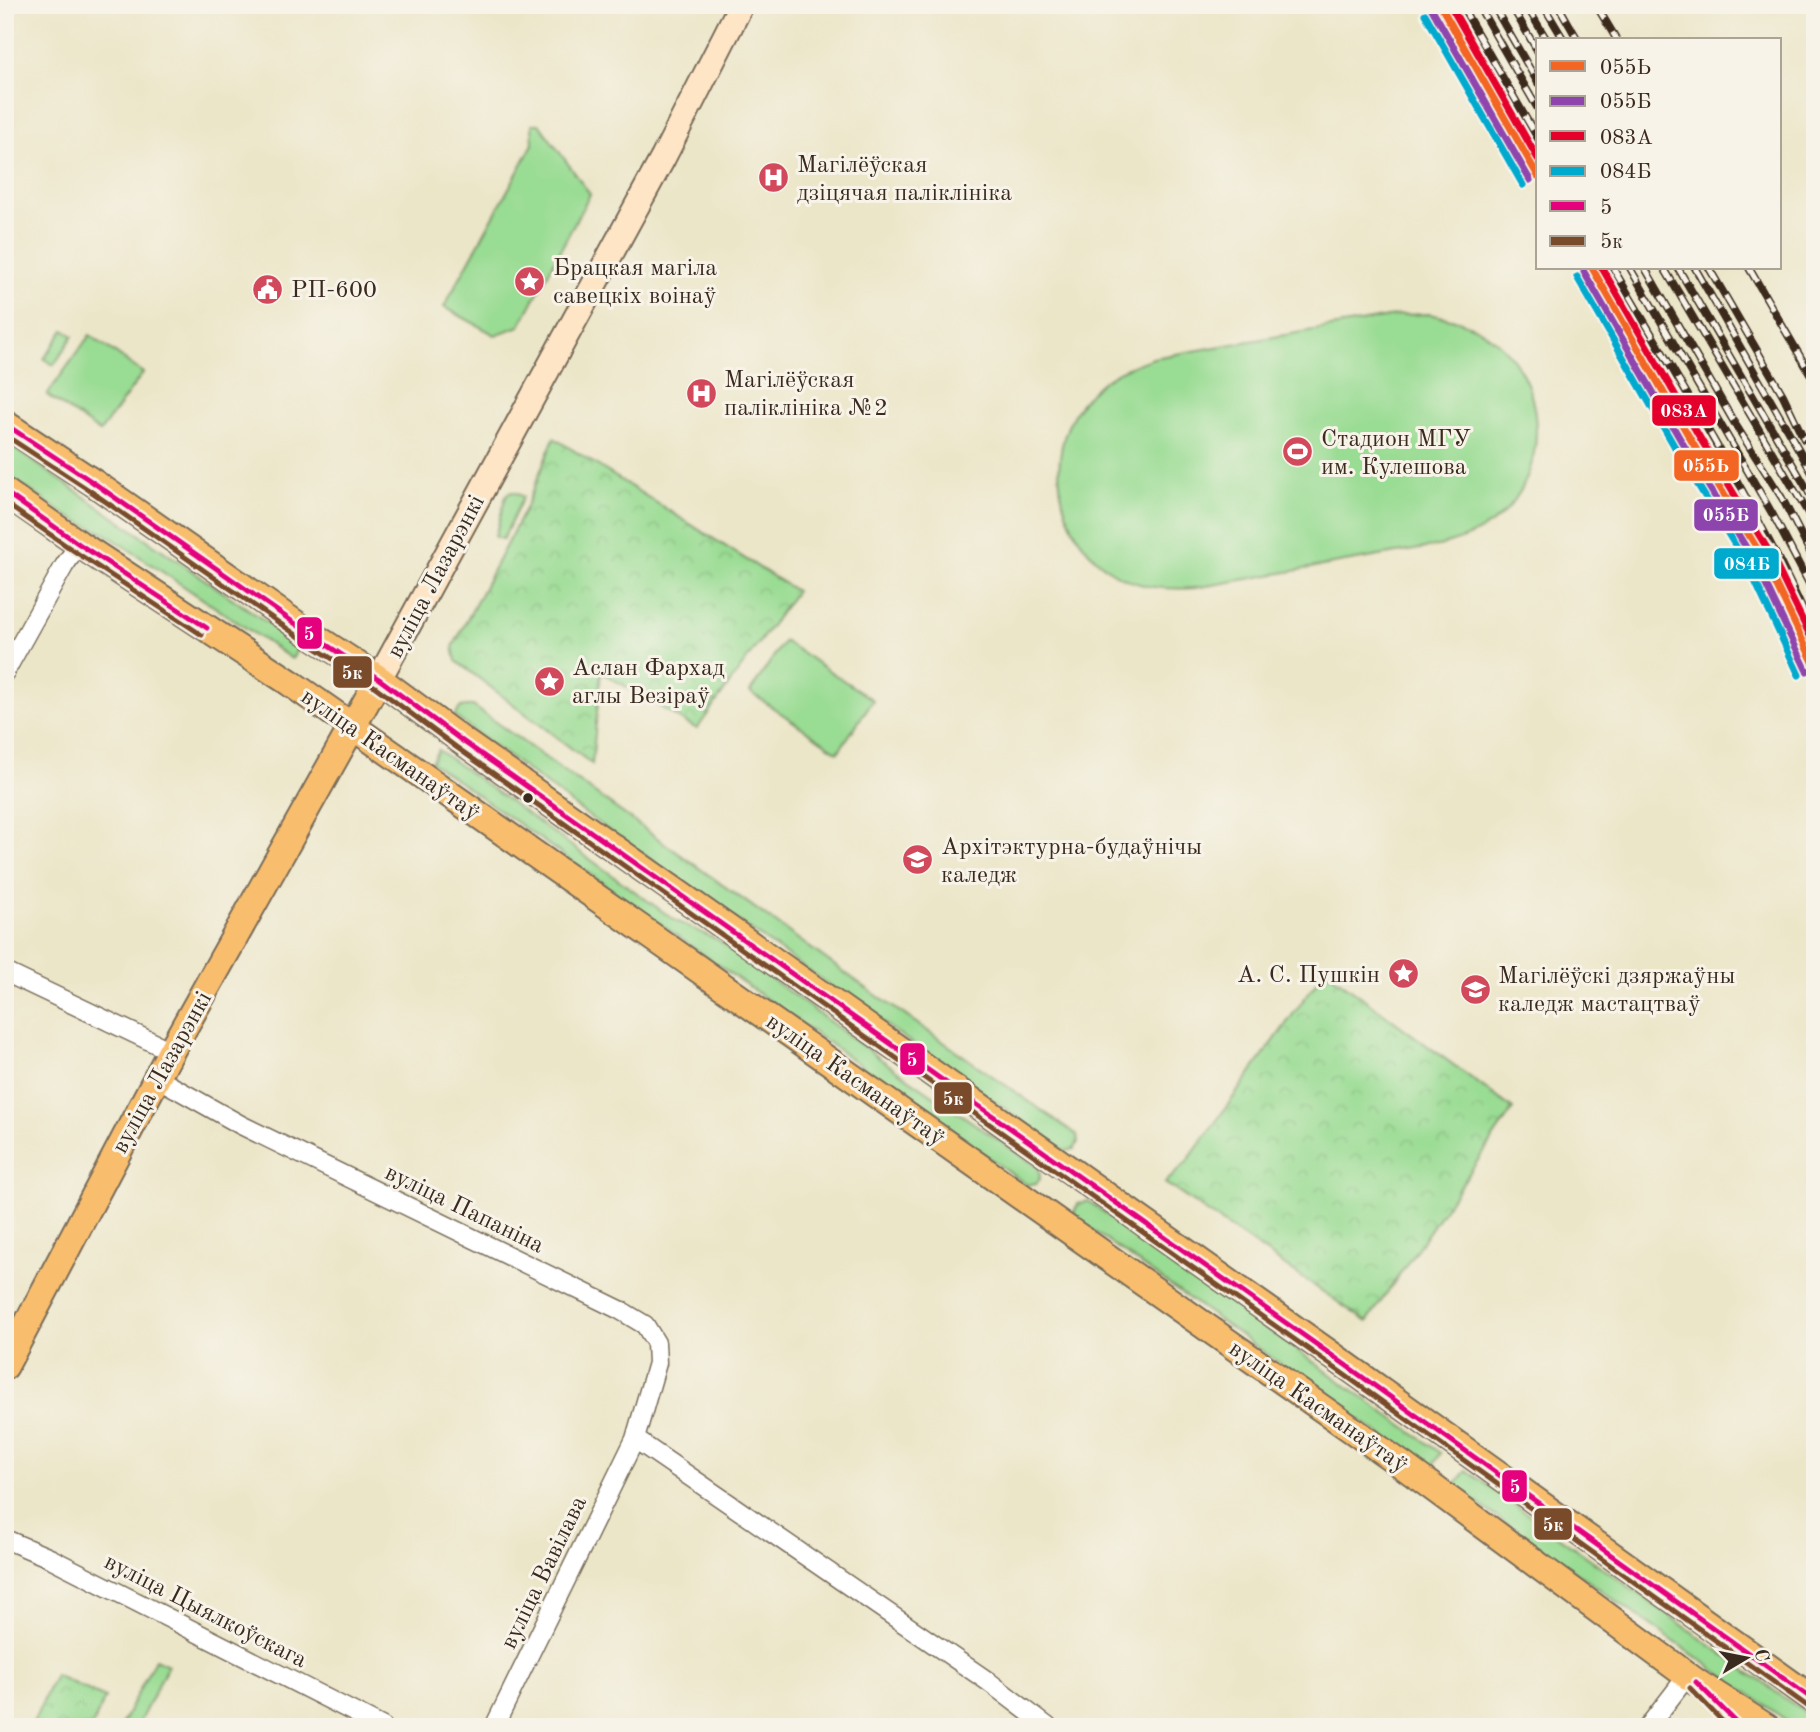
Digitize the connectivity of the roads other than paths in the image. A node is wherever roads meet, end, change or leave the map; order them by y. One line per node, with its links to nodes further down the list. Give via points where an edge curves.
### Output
1 (741, 5): 6 (main road, вуліца Лазарэнкі, via 663,158)
2 (5, 424): 6 (main road, вуліца Касманаўтаў)
3 (5, 492): 4 (main road, вуліца Касманаўтаў)
4 (79, 544): 5 (street); 7 (main road, вуліца Касманаўтаў)
5 (5, 672)
6 (379, 679): 7 (main road, вуліца Лазарэнкі); 15 (main road, вуліца Касманаўтаў)
7 (353, 727): 9 (main road, вуліца Лазарэнкі); 14 (main road, вуліца Касманаўтаў, via 1405,1467)
8 (5, 972): 9 (street)
9 (171, 1051): 10 (main road, вуліца Лазарэнкі)
10 (157, 1078): 11 (main road, вуліца Лазарэнкі); 12 (street, вуліца Папаніна, via 242,1125 645,1325 656,1343 657,1363)
11 (5, 1366)
12 (635, 1439): 17 (street, вуліца Вавілава); 18 (street)
13 (5, 1539): 16 (street, вуліца Цыялкоўскага)
14 (1692, 1678): 19 (street); 20 (main road, вуліца Касманаўтаў); 21 (main road, вуліца Касманаўтаў)
15 (1815, 1701)
16 (383, 1727)
17 (494, 1727)
18 (1048, 1727)
19 (1648, 1727)
20 (1741, 1727)
21 (1766, 1727)

